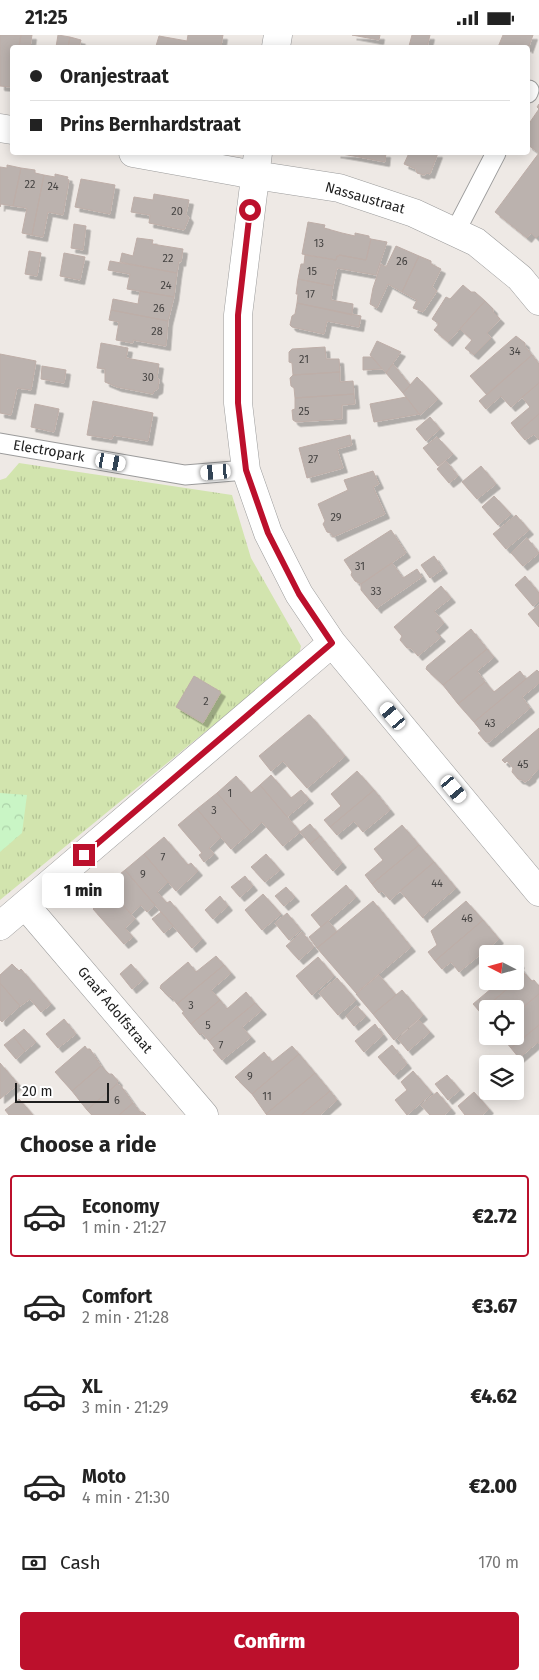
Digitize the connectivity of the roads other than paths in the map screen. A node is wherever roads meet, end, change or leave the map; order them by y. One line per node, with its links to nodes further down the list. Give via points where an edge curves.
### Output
1 (156, 155): 3 (street, Nassaustraat)
2 (495, 155): 4 (lane)
3 (256, 164): 4 (street, Nassaustraat, via 414,213); 7 (street, via 238,315 238,403)
4 (455, 232): 5 (street, Nassaustraat, via 476,242 520,278)
5 (539, 301)
6 (0, 443): 7 (lane, Electropark, via 185,475)
7 (246, 470): 8 (street, via 268,533 299,594)
8 (332, 643): 9 (street); 10 (street)
9 (539, 892)
10 (26, 905): 11 (street); 12 (street, Graaf Adolfstraat)
11 (0, 926)
12 (204, 1115)

